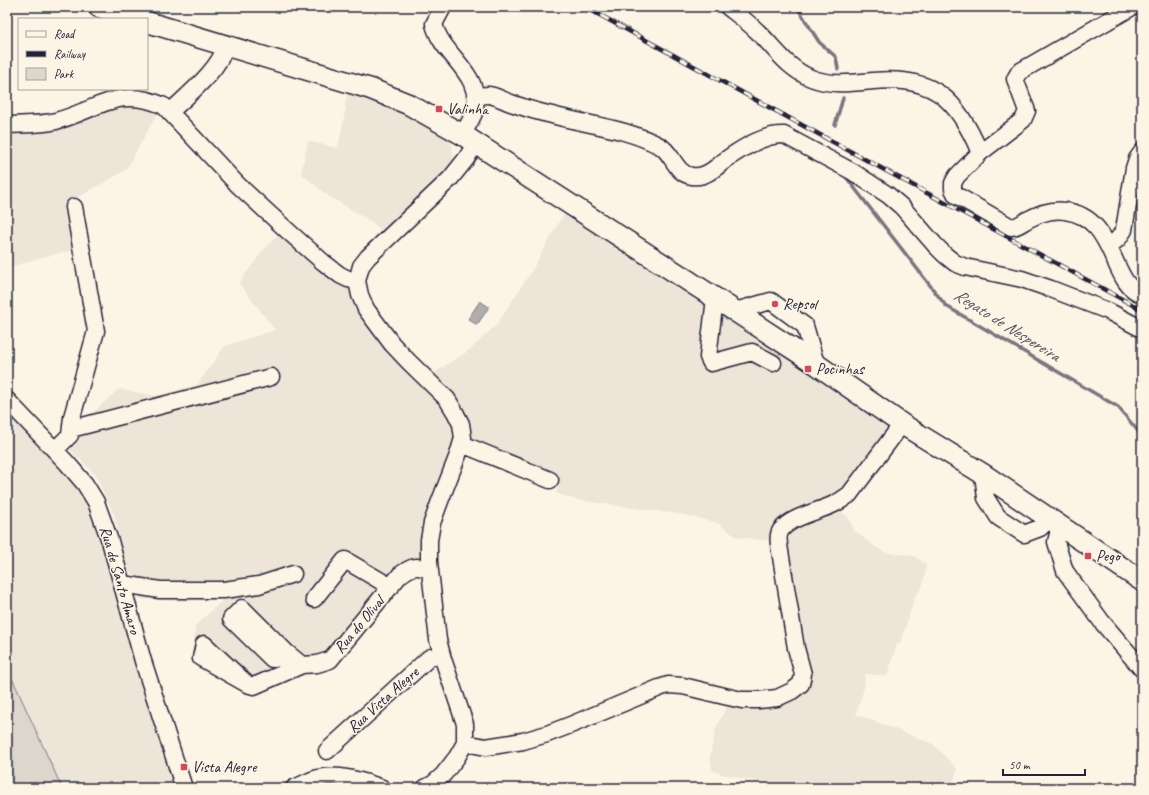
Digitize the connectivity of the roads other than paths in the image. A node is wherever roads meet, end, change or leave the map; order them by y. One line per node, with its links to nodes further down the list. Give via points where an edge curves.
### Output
1 (99, 7): 5 (main road)
2 (443, 7): 8 (street, via 434,24 436,34 473,82)
3 (728, 7): 13 (street, via 795,69 809,77 823,82 844,84 907,80 923,84 942,95 963,118)
4 (1132, 7): 13 (street, via 1019,72 1015,79 1027,111 1023,120)
5 (136, 18)
6 (148, 22): 7 (main road)
7 (226, 46): 9 (street, via 219,61 196,88); 11 (main road, via 371,89 408,104)
8 (476, 97): 11 (street); 20 (street, via 489,95 539,112 608,127 654,143 669,153 684,174 692,177 702,175 762,139 784,135 853,172 888,195 955,263 1051,288 1101,308)
9 (170, 112): 10 (street, via 153,101 124,97 54,122); 16 (street, via 238,185 289,232 340,275)
10 (7, 125)
11 (469, 139): 16 (street, via 450,179 368,257 361,266); 18 (main road)
12 (1142, 152): 15 (street, via 1134,168 1124,230)
13 (980, 153): 15 (street, via 953,183 956,195 1011,227 1054,211 1079,215 1091,222)
14 (74, 207): 26 (street, via 96,331 72,417)
15 (1109, 246): 17 (street, via 1123,278 1135,293)
16 (357, 281): 27 (street, via 366,308 382,332 447,399 461,424)
17 (1142, 294)
18 (715, 298): 19 (main road); 21 (street, via 708,357 711,364 752,352)
19 (735, 311): 22 (main road); 22 (street, via 771,301 805,326)
20 (1142, 329)
21 (773, 363)
22 (816, 364): 25 (main road)
23 (270, 377): 26 (street)
24 (7, 400): 28 (street, Rua de Santo Amaro)
25 (902, 424): 29 (main road); 43 (street, via 849,495 802,516 781,530 780,551 796,648 803,674 801,684 792,691 777,698 742,700 668,685 529,739 486,747)
26 (71, 430): 28 (street, via 70,435)
27 (462, 444): 30 (street); 32 (street, via 432,523 429,540)
28 (55, 450): 35 (street, Rua de Santo Amaro, via 85,484 96,502)
29 (983, 474): 31 (main road); 31 (street, via 986,498 998,517 1024,534)
30 (550, 480)
31 (1055, 522): 34 (main road); 41 (street, via 1056,542 1065,571 1102,622)
32 (430, 570): 36 (street, Rua do Olival, via 418,566 408,569); 39 (street)
33 (293, 574): 35 (street, via 259,585 224,590 160,590)
34 (1142, 581)
35 (123, 584): 45 (street, Rua de Santo Amaro)
36 (391, 587): 37 (street, Rua do Olival, via 345,560); 40 (street, Rua do Olival, via 330,660)
37 (314, 599)
38 (286, 652): 40 (street)
39 (441, 653): 43 (street, via 465,724); 44 (street, Rua Vista Alegre, via 429,658)
40 (302, 665): 42 (street, Rua do Olival, via 254,686)
41 (1142, 668)
42 (247, 684)
43 (465, 743): 48 (street, via 443,775)
44 (327, 751)
45 (184, 788)
46 (294, 788): 47 (street, via 317,778 331,776)
47 (382, 788)
48 (425, 788)

